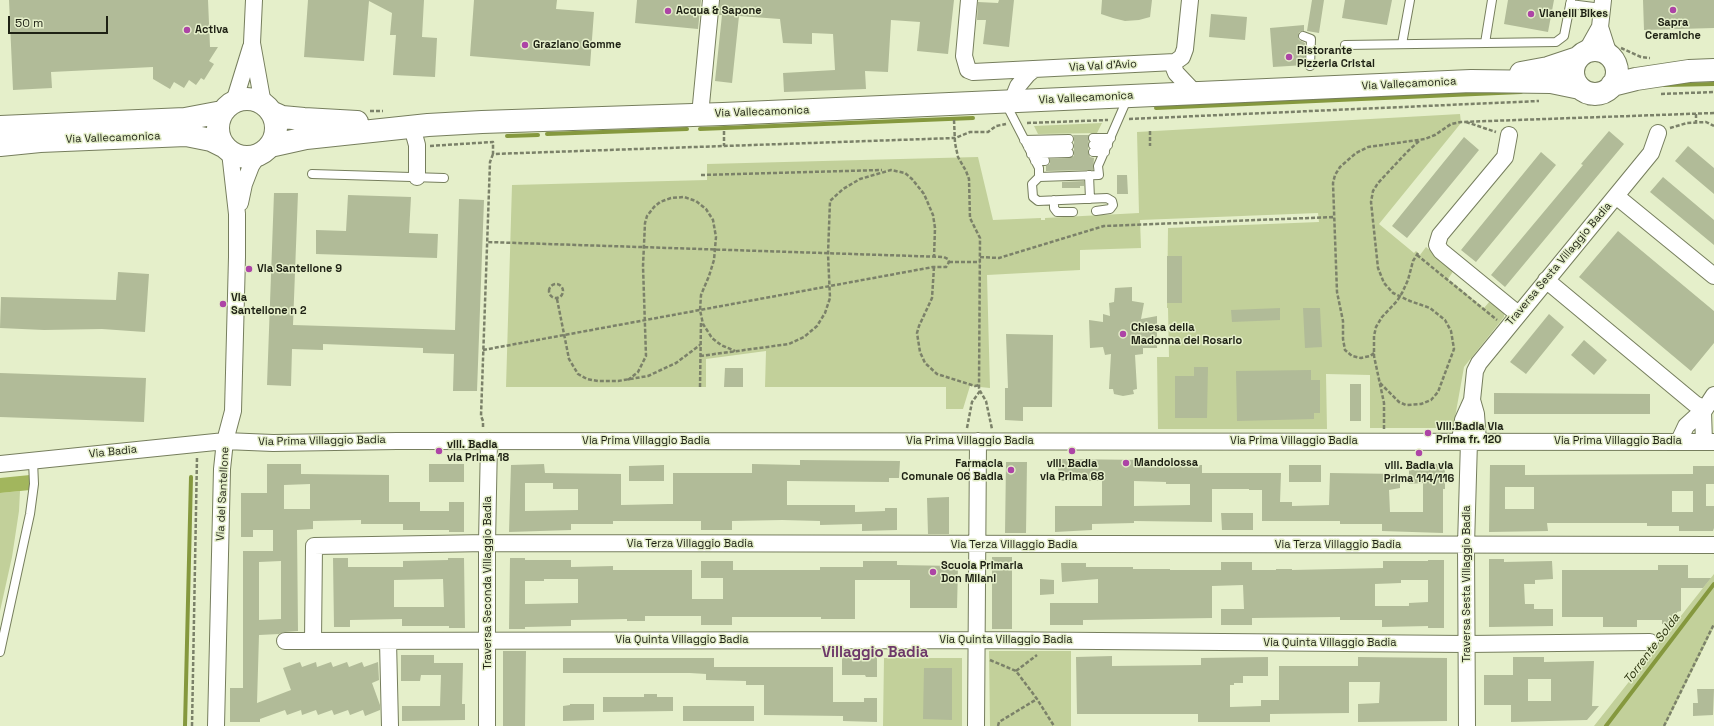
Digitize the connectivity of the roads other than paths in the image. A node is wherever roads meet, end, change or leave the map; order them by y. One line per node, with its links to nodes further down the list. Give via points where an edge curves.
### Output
1 (254, 0): 11 (street)
2 (710, 0): 30 (street, Via Vallecamonica)
3 (969, 0): 19 (street, Via Val d'Avio, via 964,56 968,70)
4 (1190, 0): 17 (street, via 1185,49 1182,57)
5 (1410, 0): 13 (lane)
6 (1492, 0): 12 (lane)
7 (1571, 2): 8 (lane); 12 (lane, via 1565,33 1560,41)
8 (1603, 4): 9 (street)
9 (1600, 27): 15 (street); 16 (street)
10 (1303, 36): 18 (lane, via 1311,39)
11 (252, 43): 28 (street); 29 (street)
12 (1485, 43): 13 (lane)
13 (1402, 44): 14 (lane)
14 (1345, 45)
15 (1613, 53): 16 (main road, Via Vallecamonica, via 1598,50); 21 (main road, Via Vallecamonica, via 1637,64); 23 (main road, via 1616,75)
16 (1582, 55): 22 (main road, Via Vallecamonica, via 1539,70); 25 (main road, via 1575,63 1573,73)
17 (1172, 63): 19 (street, Via Val d'Avio); 24 (street, via 1176,73)
18 (1310, 66)
19 (1034, 70): 27 (street, via 1028,74)
20 (1714, 70): 21 (main road, Via Vallecamonica)
21 (1689, 71): 23 (main road, Via Vallecamonica, via 1636,79)
22 (1471, 81): 24 (main road, Via Vallecamonica); 25 (main road, Via Vallecamonica, via 1551,82)
23 (1613, 92): 25 (main road, Via Vallecamonica, via 1608,90 1596,94 1585,91)
24 (1195, 93): 26 (main road, Via Vallecamonica)
25 (1580, 95)
26 (1129, 96): 27 (main road, Via Vallecamonica); 40 (lane, via 1099,152 1099,175)
27 (1008, 101): 30 (main road, Via Vallecamonica); 38 (lane)
28 (228, 107): 29 (main road, via 248,99); 31 (main road, Via Vallecamonica, via 185,119); 36 (main road, via 219,119 218,133)
29 (267, 108): 32 (main road, Via Vallecamonica, via 282,117); 37 (main road, via 274,119 276,133)
30 (700, 115): 32 (main road, Via Vallecamonica)
31 (0, 127)
32 (419, 133): 37 (main road, Via Vallecamonica, via 306,138); 41 (street)
33 (1658, 133): 43 (street, Traversa Sesta Villaggio Badia, via 1651,153)
34 (1509, 135): 51 (street, via 1504,157 1440,235 1437,245 1441,252)
35 (0, 145): 36 (main road, Via Vallecamonica, via 186,135 205,138)
36 (227, 149): 37 (main road, via 239,156 249,157); 48 (street, Via del Santellone)
37 (264, 151): 48 (street, Via del Santellone, via 251,166)
38 (1036, 160): 38 (lane, via 1069,146); 40 (lane); 45 (lane, via 1032,184 1033,197 1038,201)
39 (312, 174): 41 (lane)
40 (1089, 175): 44 (lane)
41 (417, 177): 42 (lane)
42 (444, 178)
43 (1616, 196): 49 (street); 50 (street, Traversa Sesta Villaggio Badia)
44 (1090, 198): 45 (lane); 46 (lane, via 1108,198 1113,204 1109,210)
45 (1054, 200): 47 (lane, via 1057,212)
46 (1096, 211)
47 (1073, 212)
48 (237, 214): 56 (street, Via del Santellone, via 233,411)
49 (1714, 276)
50 (1546, 280): 51 (street, Traversa Sesta Villaggio Badia); 53 (street)
51 (1518, 314): 57 (street, Traversa Sesta Villaggio Badia, via 1476,367 1472,400 1463,420)
52 (1714, 395): 53 (street)
53 (1704, 410): 58 (street, via 1686,426); 59 (street)
54 (486, 435): 55 (street, Via Prima Villaggio Badia); 56 (street, Via Prima Villaggio Badia, via 273,443); 62 (street, Traversa Seconda Villaggio Badia)
55 (972, 436): 57 (street, Via Prima Villaggio Badia); 63 (street)
56 (225, 441): 60 (street, Via Badia); 74 (street, Via del Santellone, via 222,469)
57 (1469, 441): 58 (street, Via Prima Villaggio Badia); 64 (street, Traversa Sesta Villaggio Badia)
58 (1679, 441): 59 (street, Via Prima Villaggio Badia)
59 (1709, 442)
60 (33, 460): 61 (street, Via Badia); 73 (lane, via 34,484 30,514)
61 (0, 464)
62 (487, 543): 63 (street, Via Terza Villaggio Badia); 66 (street, Traversa Seconda Villaggio Badia); 68 (street, Via Terza Villaggio Badia, via 314,546)
63 (977, 545): 64 (street, Via Terza Villaggio Badia); 67 (street)
64 (1466, 545): 65 (street, Via Terza Villaggio Badia); 72 (street, Traversa Sesta Villaggio Badia)
65 (1714, 545)
66 (487, 640): 67 (street, Via Quinta Villaggio Badia); 69 (street, Via Quinta Villaggio Badia); 76 (street, Traversa Seconda Villaggio Badia)
67 (977, 640): 72 (street, Via Quinta Villaggio Badia); 77 (street)
68 (313, 641): 69 (street, Via Quinta Villaggio Badia); 70 (street, Via Quinta Villaggio Badia)
69 (388, 641): 75 (street)
70 (285, 642)
71 (1650, 642): 72 (street, Via Quinta Villaggio Badia)
72 (1467, 644): 78 (street, Traversa Sesta Villaggio Badia)
73 (0, 652)
74 (216, 726)
75 (390, 726)
76 (487, 726)
77 (976, 726)
78 (1467, 726)

